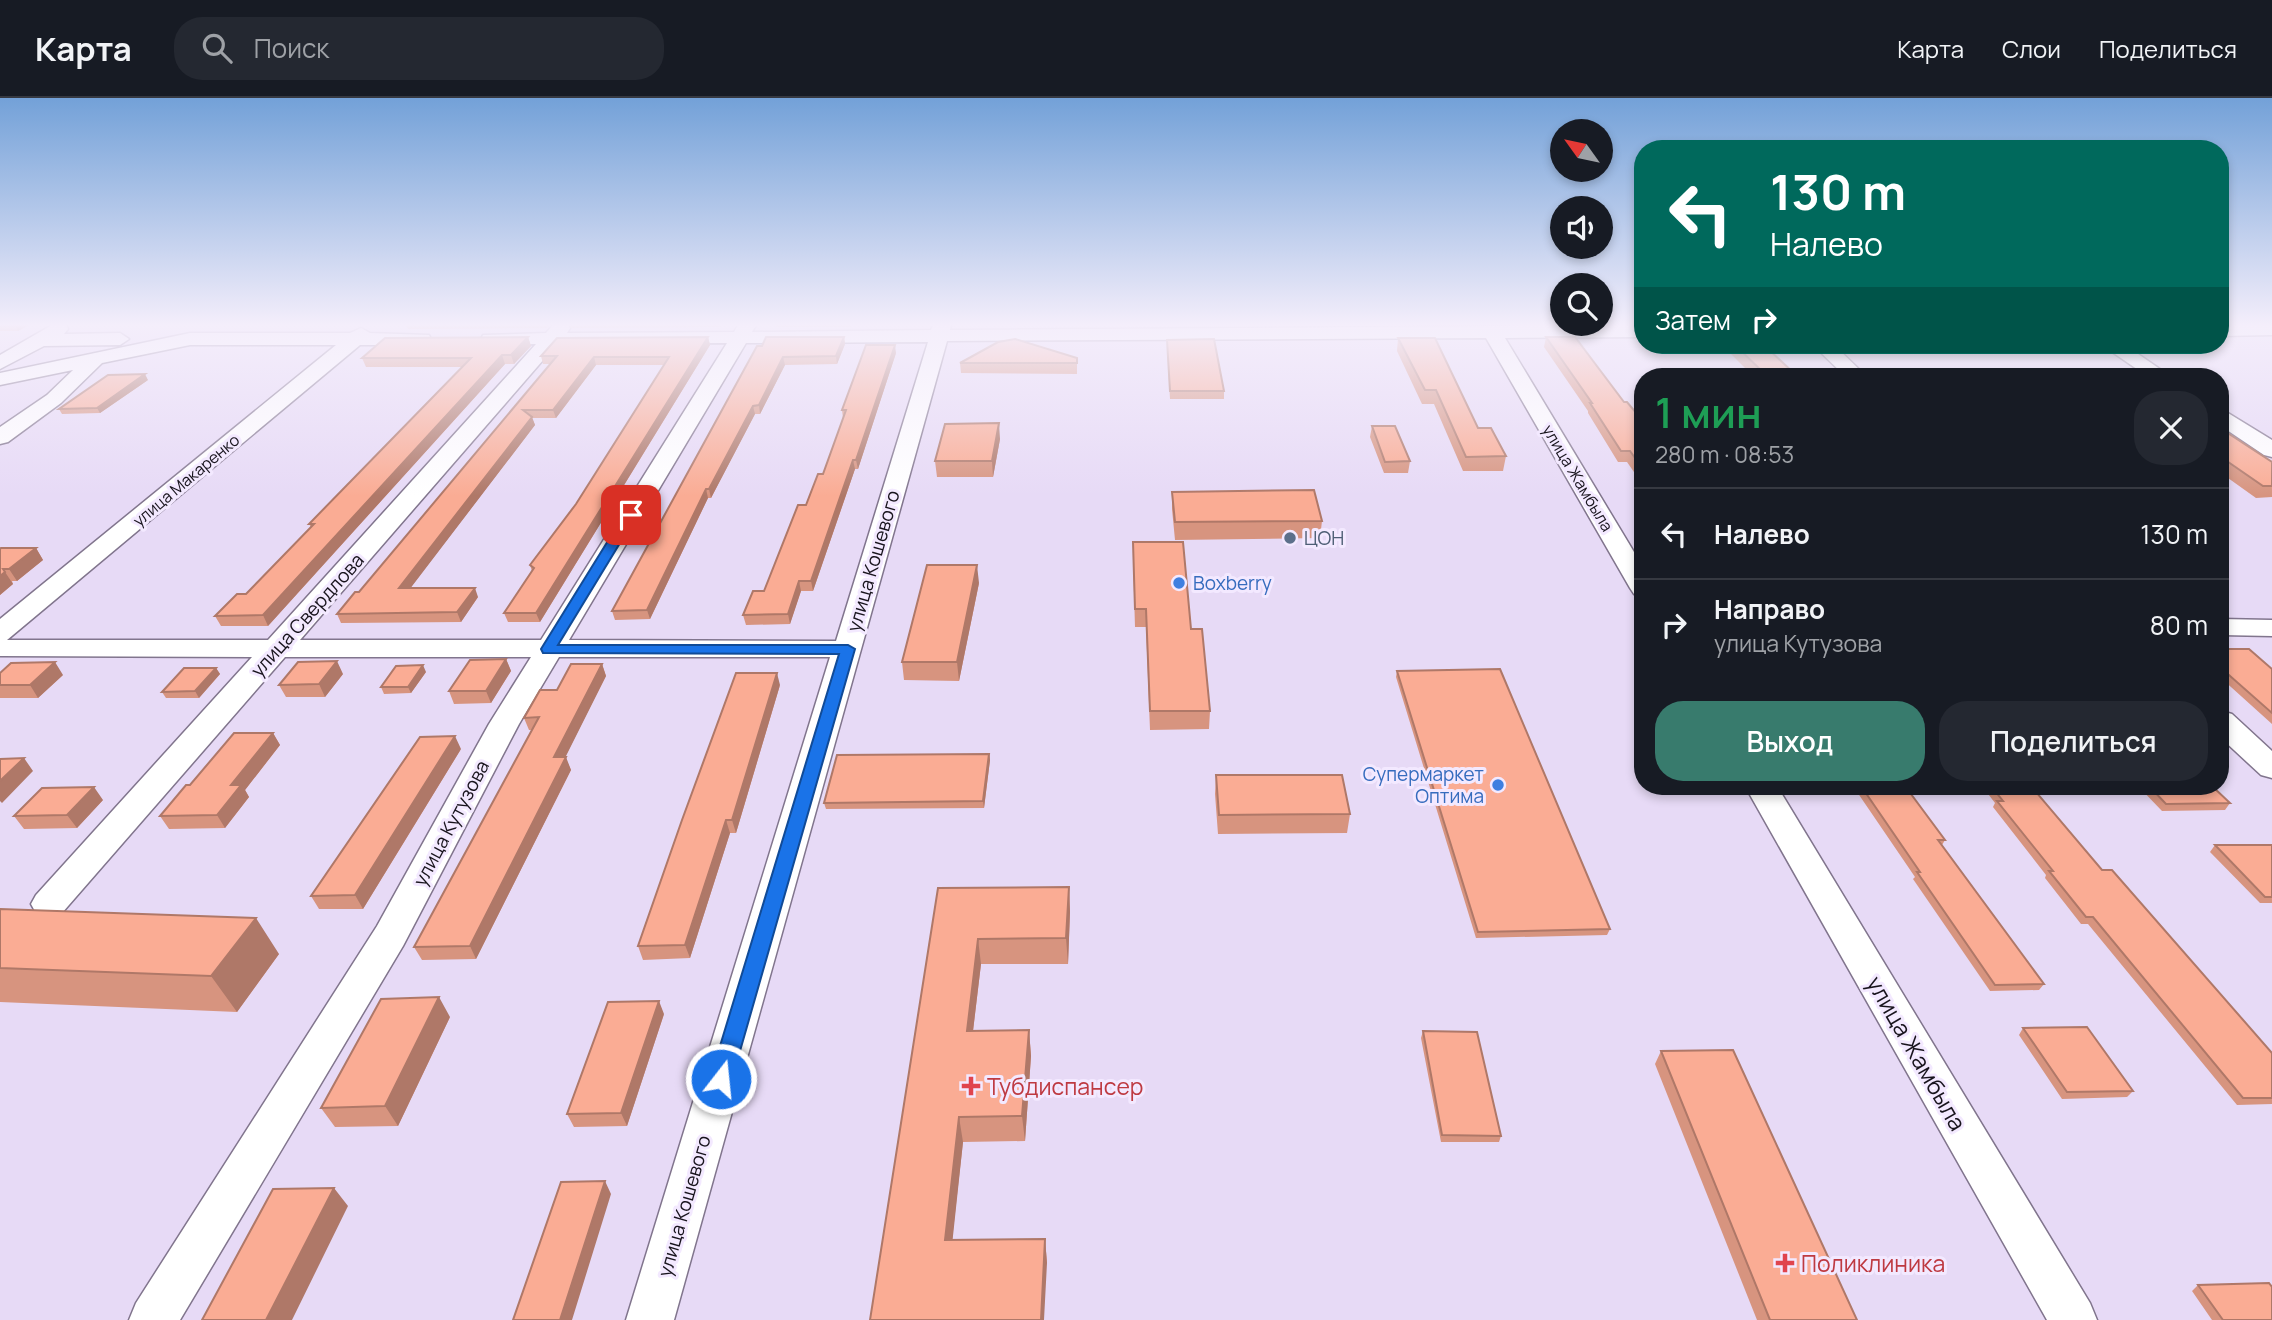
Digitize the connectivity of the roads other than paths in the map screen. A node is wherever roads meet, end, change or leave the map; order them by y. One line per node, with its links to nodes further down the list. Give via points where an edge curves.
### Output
1 (71, 382): 8 (street)
2 (303, 382): 13 (street, улица Макаренко)
3 (513, 382): 15 (street, улица Свердлова)
4 (713, 382): 16 (street, улица Кутузова)
5 (925, 382): 17 (street, улица Кошевого)
6 (1522, 382): 10 (street, улица Жамбыла)
7 (2229, 421): 9 (street)
8 (0, 436)
9 (2272, 450)
10 (1634, 572)
11 (2229, 627): 12 (street)
12 (2272, 628)
13 (0, 634)
14 (0, 648): 15 (street)
15 (278, 648): 16 (street); 21 (street, улица Свердлова)
16 (548, 649): 17 (street); 22 (street, улица Кутузова, via 390,936)
17 (848, 649): 23 (street, улица Кошевого)
18 (2229, 728): 19 (street)
19 (2272, 768)
20 (1766, 795): 24 (street, улица Жамбыла)
21 (49, 904)
22 (153, 1320)
23 (650, 1320)
24 (2073, 1320)

